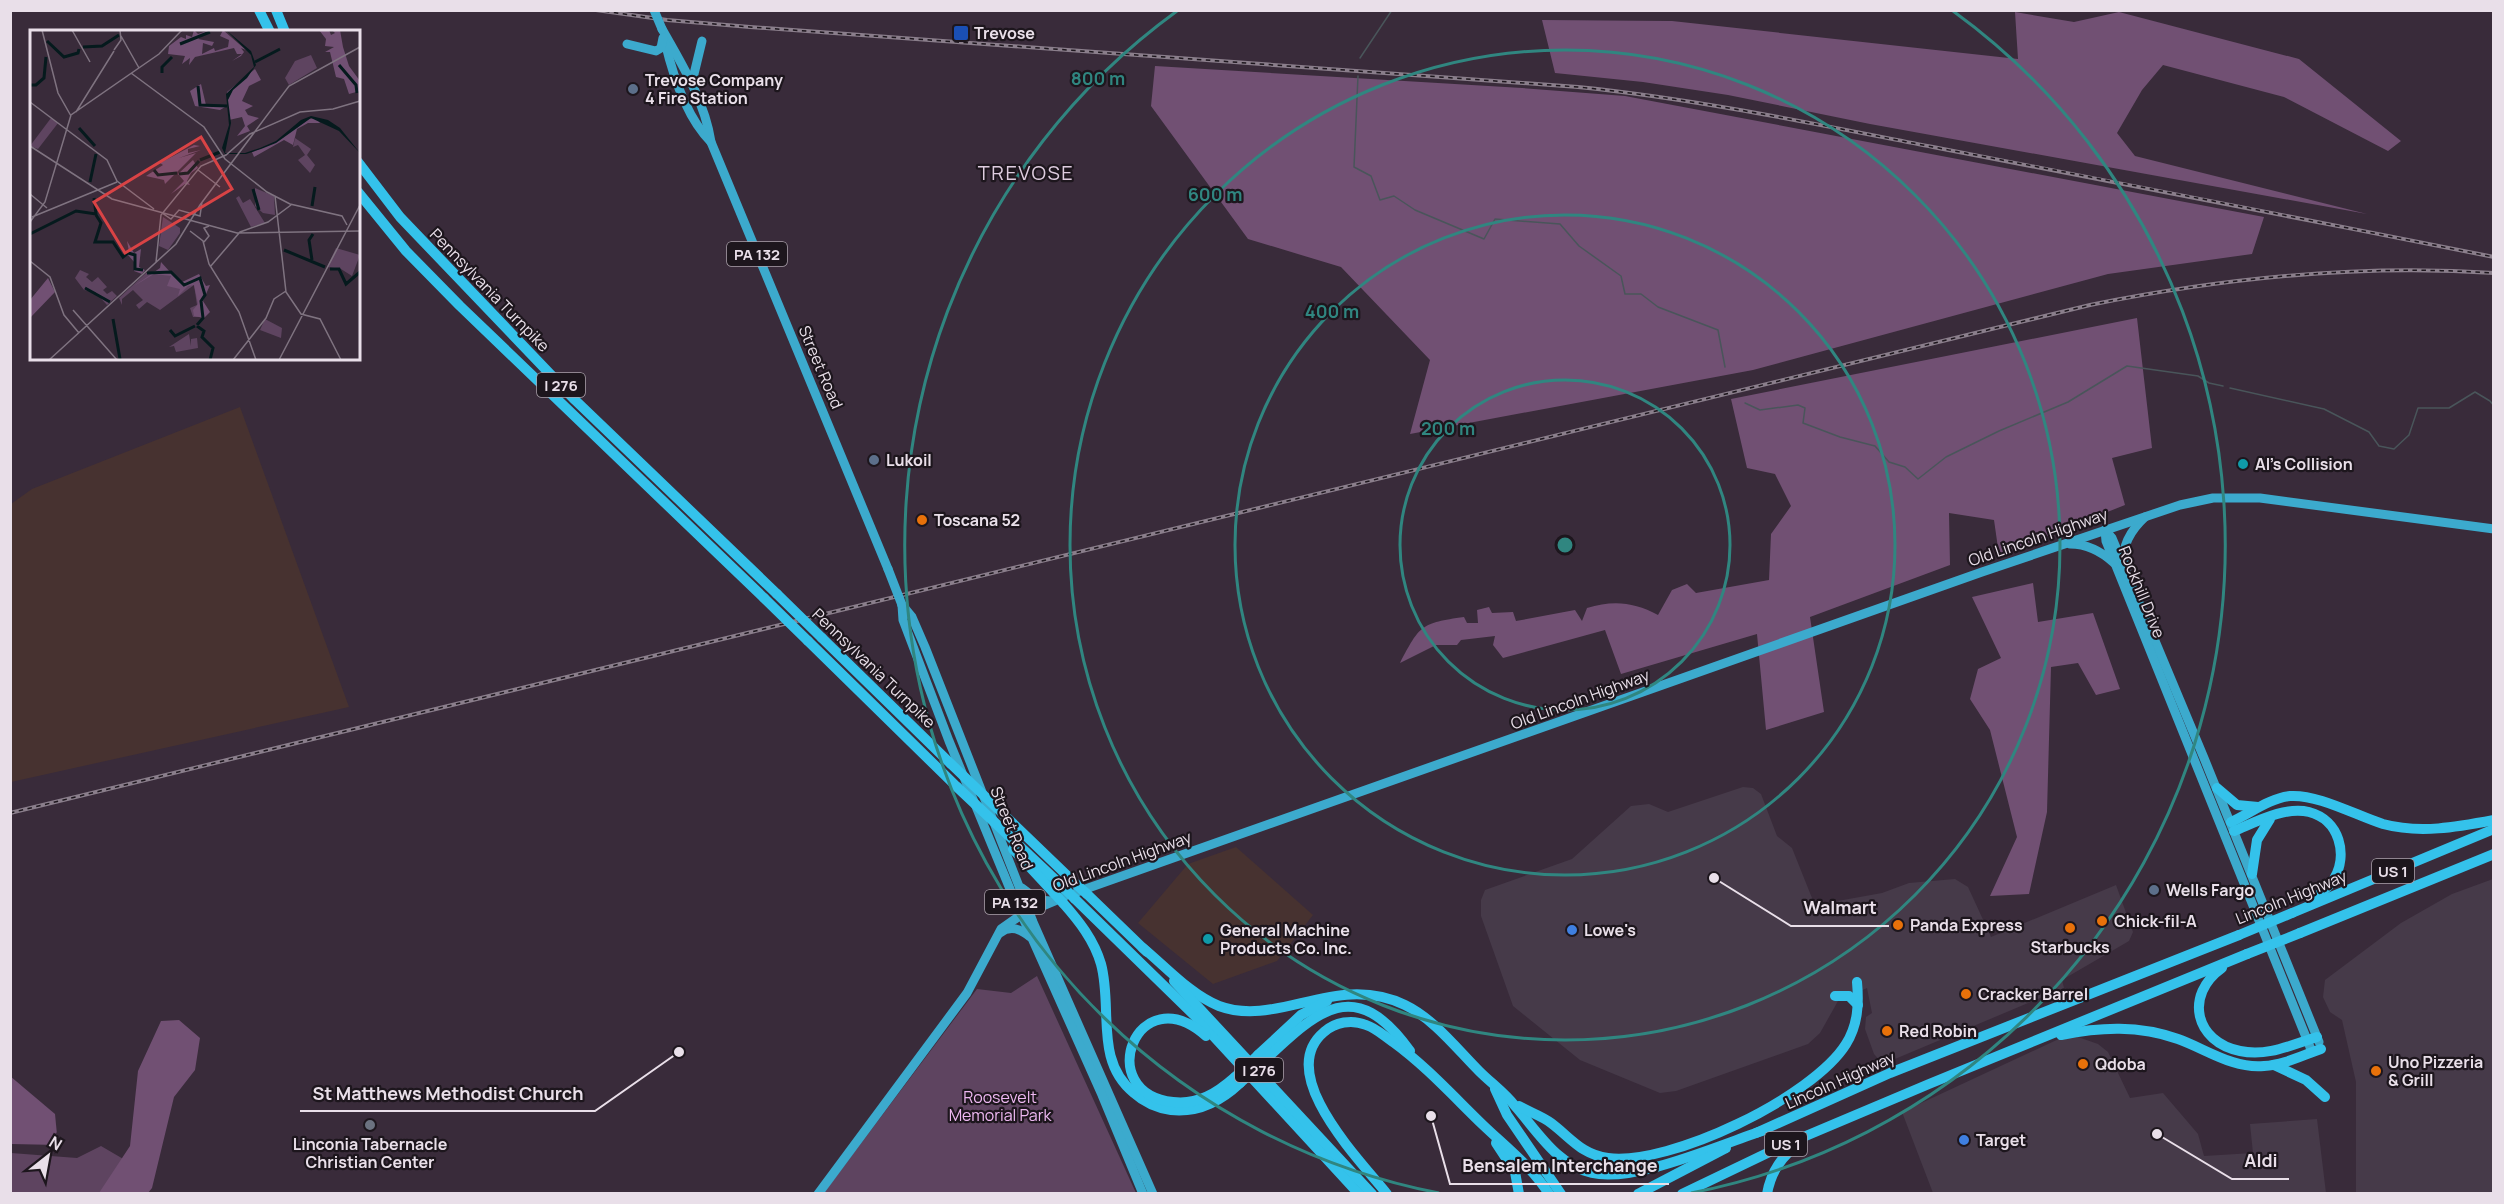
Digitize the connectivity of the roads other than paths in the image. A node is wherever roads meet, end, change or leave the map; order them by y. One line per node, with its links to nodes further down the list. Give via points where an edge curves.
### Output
1 (260, 10): 5 (highway)
2 (276, 10): 6 (highway)
3 (654, 10): 4 (main road, Street Road / PA 132, bridge)
4 (662, 29): 8 (main road, via 658,50); 9 (main road, Street Road / PA 132); 10 (main road, Street Road / PA 132, via 676,77 698,129)
5 (269, 30)
6 (284, 30)
7 (702, 41): 9 (main road, via 694,74)
8 (627, 44)
9 (695, 93): 10 (main road, Street Road / PA 132)
10 (711, 142): 18 (main road, Street Road / PA 132, bridge)
11 (360, 165): 33 (highway, Pennsylvania Turnpike / I 276, bridge, via 400,217 575,400)
12 (360, 194): 28 (highway, Pennsylvania Turnpike / I 276, bridge, via 406,251 460,306 986,814)
13 (2149, 514): 14 (main road, Old Lincoln Highway, via 2200,500 2247,498); 15 (main road, Old Lincoln Highway); 17 (main road, via 2128,538)
14 (2493, 529)
15 (2105, 530): 16 (main road, Old Lincoln Highway); 17 (main road, Rockhill Drive, via 2112,538)
16 (2065, 544): 17 (main road, via 2089,547); 28 (main road, Old Lincoln Highway)
17 (2120, 566): 19 (main road, Rockhill Drive); 23 (main road, Rockhill Drive)
18 (902, 605): 27 (main road, Street Road / PA 132, via 912,617 925,648); 29 (main road, Street Road / PA 132, via 903,620 932,697)
19 (2217, 789): 20 (highway, via 2237,805); 23 (main road, Rockhill Drive)
20 (2261, 807): 22 (highway, via 2290,796 2303,797 2384,824 2415,830); 23 (highway)
21 (2271, 818): 23 (highway); 26 (highway, via 2257,840); 30 (highway, via 2293,812 2316,815 2333,828 2340,844 2340,863 2333,881)
22 (2493, 820)
23 (2227, 829): 26 (main road, Rockhill Drive); 39 (main road, Rockhill Drive)
24 (2493, 829): 30 (highway, Lincoln Highway / US 1)
25 (2493, 854): 34 (highway, US 1, bridge)
26 (2252, 874): 39 (main road, Rockhill Drive)
27 (1016, 878): 28 (main road, via 1032,897 1044,902); 29 (main road, Street Road / PA 132)
28 (1059, 896): 29 (main road, Old Lincoln Highway); 45 (highway, I 276, bridge, via 1075,899); 46 (highway, via 1085,930 1098,957 1105,986 1109,1054 1129,1089 1158,1107 1184,1111 1217,1101)
29 (1025, 913): 31 (main road, Old Lincoln Highway, via 1004,926); 32 (main road, Street Road / PA 132); 55 (main road, Street Road / PA 132)
30 (2292, 913): 52 (highway, Lincoln Highway / US 1, bridge, via 1890,1073)
31 (996, 937): 32 (main road, via 1013,928); 53 (main road, Old Lincoln Highway, via 967,993)
32 (1033, 941): 54 (main road, Street Road / PA 132)
33 (1143, 948): 36 (highway, via 1205,998 1233,1010 1265,1010); 57 (highway, Pennsylvania Turnpike / I 276)
34 (2242, 956): 39 (highway, via 2211,977 2202,990 2197,1005 2205,1028 2214,1038 2238,1051 2261,1053); 40 (highway, US 1)
35 (1857, 982): 38 (highway)
36 (1341, 995): 42 (highway, via 1301,1015); 47 (highway, via 1375,996 1410,1008)
37 (1834, 996): 38 (highway, via 1849,996)
38 (1858, 1005): 49 (highway, via 1847,1043 1813,1076 1749,1118 1675,1148 1628,1159 1599,1157 1578,1148 1550,1123)
39 (2312, 1039): 41 (main road, Rockhill Drive)
40 (2037, 1040): 44 (highway, via 2082,1030 2126,1028 2167,1035 2244,1065); 50 (highway, US 1)
41 (2317, 1050): 44 (highway)
42 (1261, 1058): 43 (highway, via 1314,1017 1345,1008 1382,1019); 46 (highway, bridge)
43 (1415, 1058): 51 (highway); 58 (highway, via 1373,1028 1352,1022 1337,1024 1324,1032 1309,1055 1310,1076 1319,1103)
44 (2274, 1065): 48 (highway, via 2306,1080)
45 (1251, 1076): 46 (highway, via 1195,1027 1177,1018 1147,1024 1131,1045 1129,1065 1134,1079 1143,1090 1161,1099 1199,1100); 56 (highway, I 276)
46 (1238, 1080)
47 (1494, 1086): 49 (highway); 61 (highway, via 1507,1115)
48 (2325, 1097)
49 (1514, 1104): 52 (highway, via 1561,1158 1585,1171 1604,1175 1644,1170)
50 (1845, 1120): 63 (highway, US 1); 64 (highway, via 1800,1142 1785,1155 1771,1176)
51 (1484, 1125): 59 (highway, via 1510,1163); 60 (highway, via 1540,1180)
52 (1762, 1131): 62 (highway, Lincoln Highway / US 1)
53 (818, 1194)
54 (1143, 1194)
55 (1153, 1194)
56 (1359, 1194)
57 (1372, 1194)
58 (1387, 1194)
59 (1519, 1194)
60 (1549, 1194)
61 (1561, 1194)
62 (1638, 1194)
63 (1683, 1194)
64 (1767, 1194)

